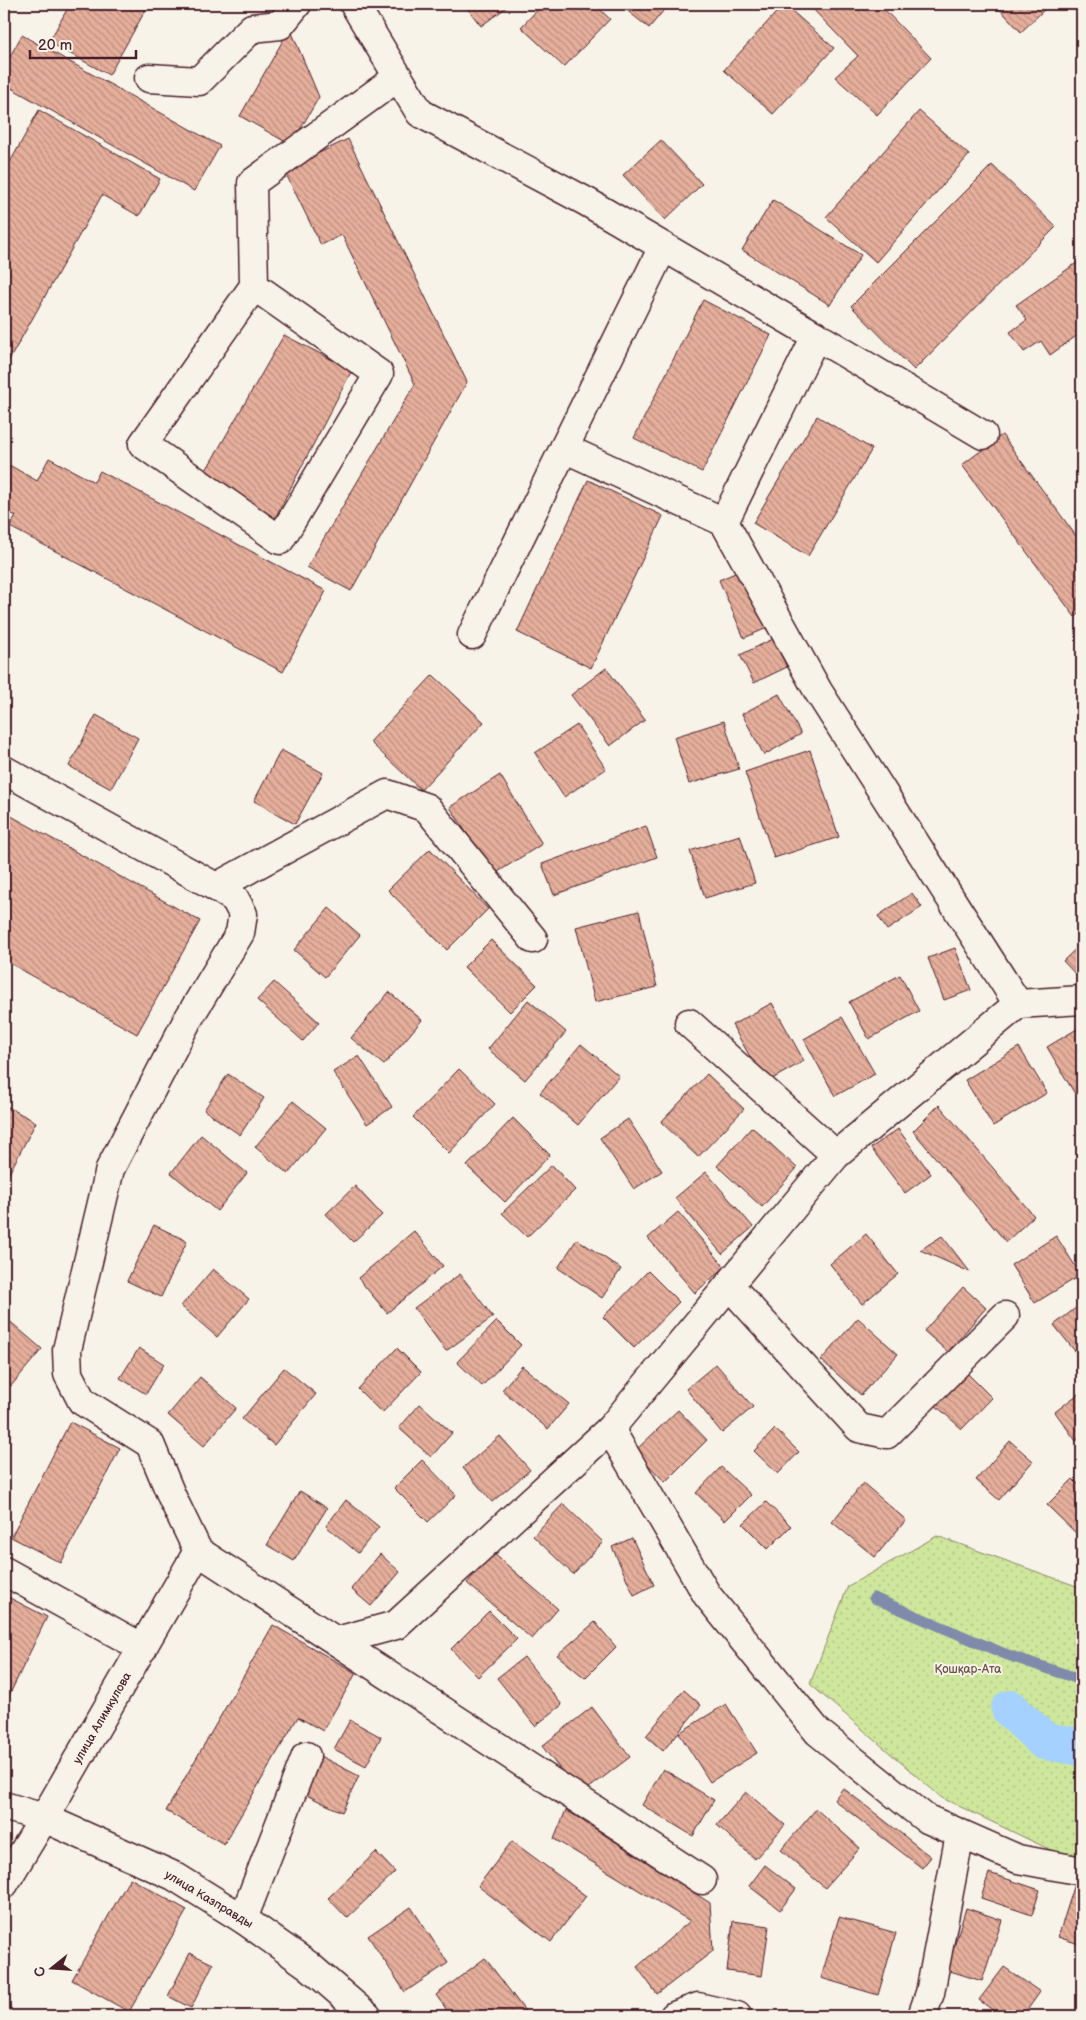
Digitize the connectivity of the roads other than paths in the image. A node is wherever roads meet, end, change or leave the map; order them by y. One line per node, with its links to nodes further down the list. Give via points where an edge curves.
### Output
1 (297, 4): 4 (street, via 280,25 252,28 199,81)
2 (354, 4): 3 (street)
3 (398, 77): 5 (street, via 420,114 587,202); 6 (street, via 252,183)
4 (149, 78)
5 (663, 247): 7 (street); 9 (street)
6 (254, 286): 6 (street, via 142,444 280,540 379,374)
7 (816, 336): 8 (street); 10 (street)
8 (984, 435)
9 (564, 448): 10 (street); 11 (street)
10 (724, 522): 16 (street, via 818,691)
11 (472, 635)
12 (4, 770): 13 (street)
13 (216, 887): 14 (street, via 387,794 426,808); 22 (street, via 234,899 243,914 240,932 187,1021 110,1169 67,1350 68,1374 82,1401 150,1444)
14 (533, 939)
15 (1082, 1000): 16 (street)
16 (1018, 1004): 18 (street)
17 (689, 1023): 18 (street)
18 (836, 1155): 19 (street)
19 (729, 1285): 20 (street, via 859,1428 887,1434); 21 (street)
20 (1005, 1316)
21 (610, 1429): 24 (street, via 396,1625); 29 (street, via 707,1595 818,1732 924,1818)
22 (198, 1550): 24 (street); 25 (street, улица Алимкулова)
23 (4, 1571): 25 (street)
24 (337, 1641): 31 (street)
25 (143, 1648): 28 (street, улица Алимкулова)
26 (306, 1756): 33 (street)
27 (4, 1806): 28 (street, улица Казправды)
28 (44, 1818): 32 (street, улица Алимкулова); 33 (street, улица Казправды, via 174,1876)
29 (960, 1834): 30 (street, via 1018,1859); 37 (street, via 930,1993)
30 (1082, 1871)
31 (702, 1880)
32 (4, 1884)
33 (243, 1918): 34 (street, улица Казправды, via 308,1965)
34 (367, 2016)
35 (674, 2016): 36 (street, via 698,2007)
36 (738, 2016)
37 (922, 2016)

